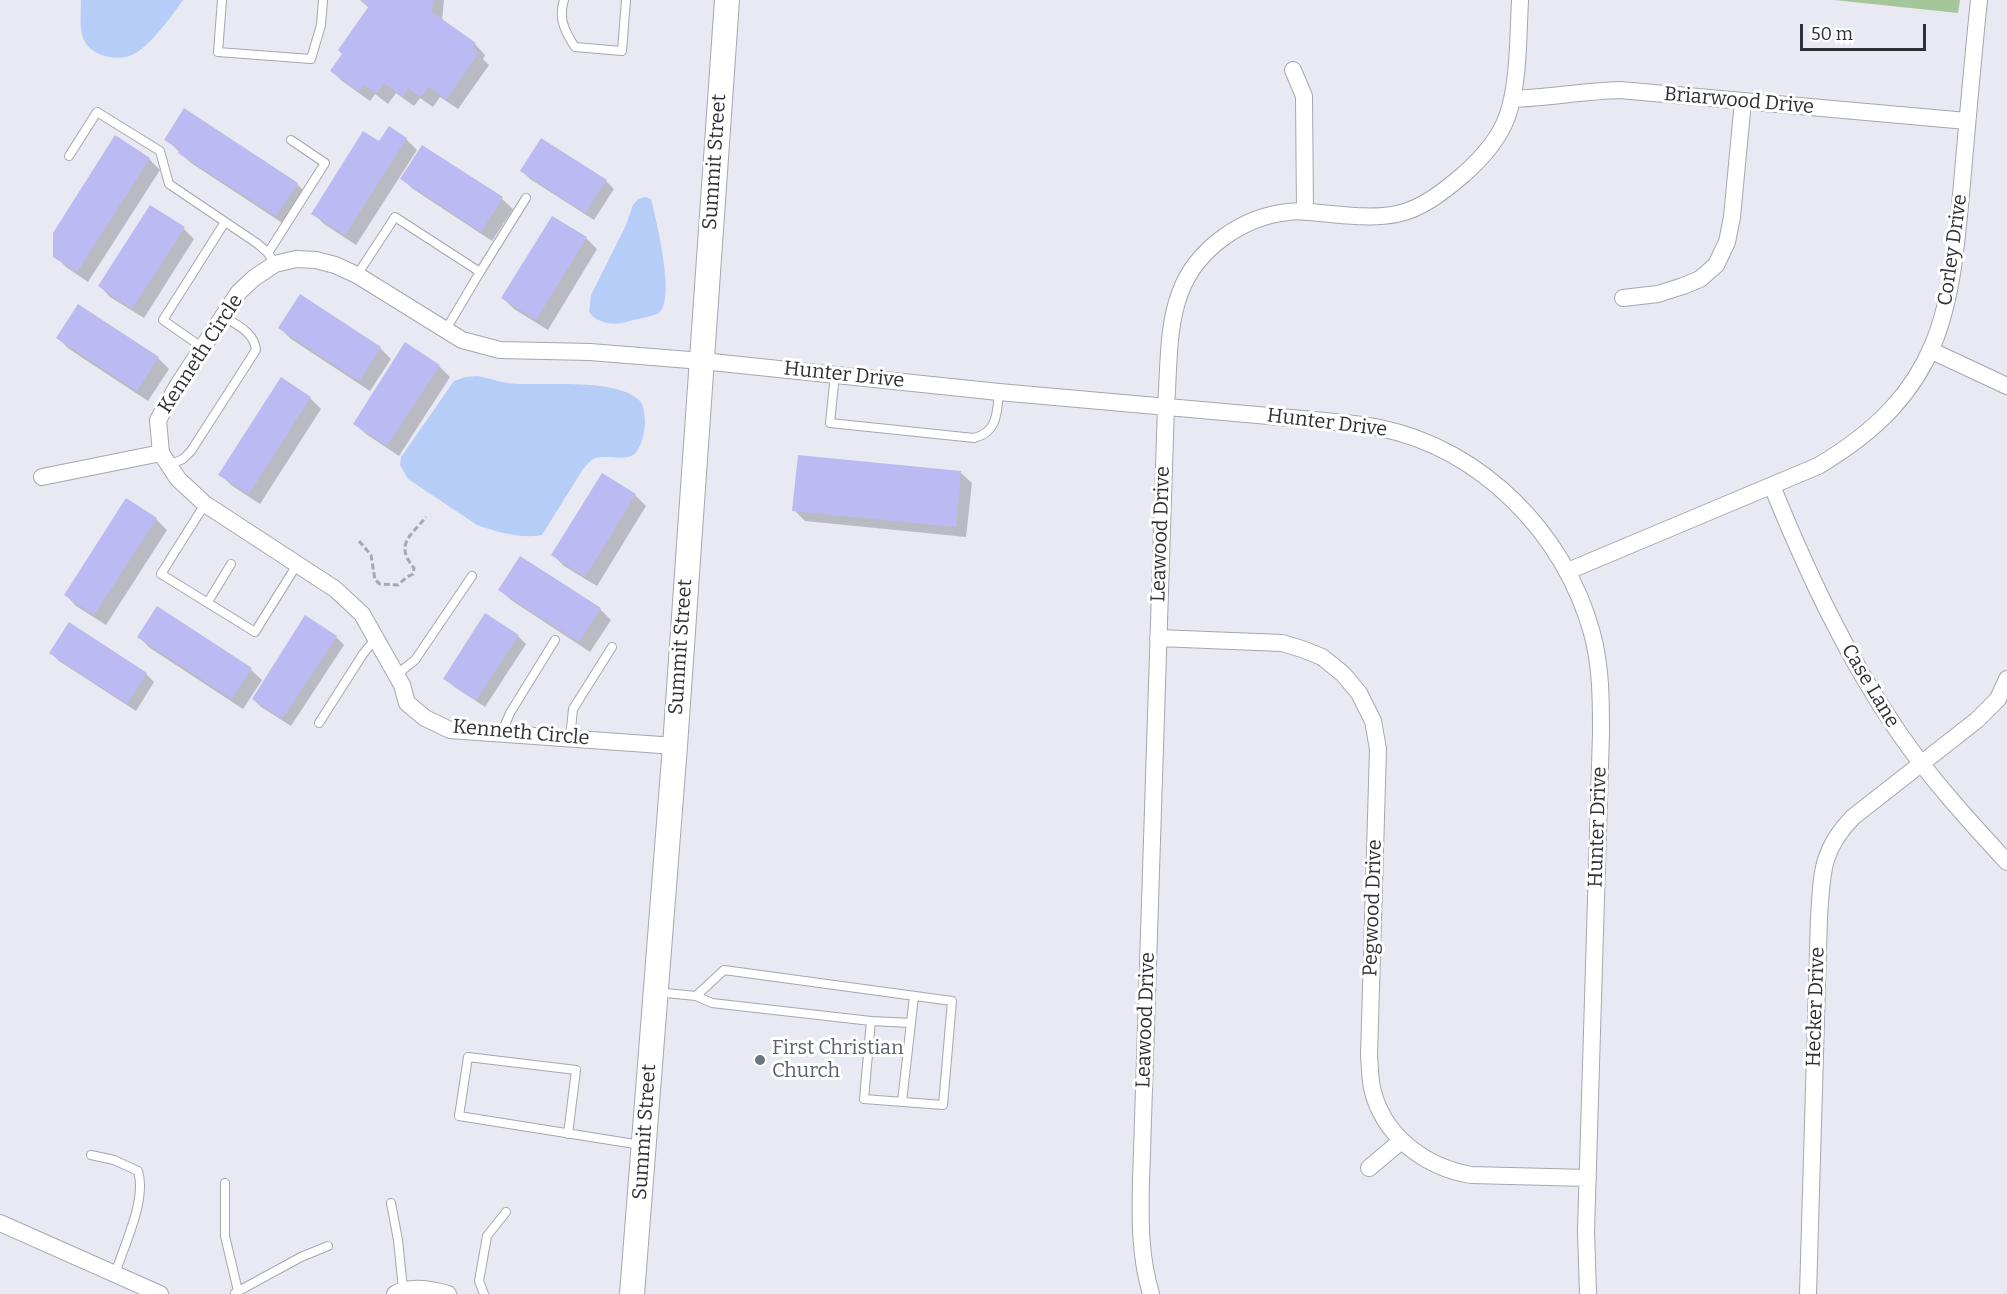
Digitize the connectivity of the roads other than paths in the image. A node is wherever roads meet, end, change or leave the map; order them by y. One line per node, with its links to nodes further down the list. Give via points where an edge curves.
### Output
1 (222, 0): 2 (lane, via 218,52 311,59 321,25)
2 (323, 0)
3 (564, 0): 4 (lane, via 561,10 566,33 575,47 622,51)
4 (626, 0)
5 (727, 0): 25 (main road, Summit Street)
6 (1520, 0): 9 (street, Leawood Drive)
7 (1979, 0): 11 (street, Corley Drive)
8 (1293, 70): 15 (street, via 1304,96)
9 (1512, 99): 10 (street, Briarwood Drive, via 1620,90); 15 (street, Leawood Drive, via 1492,144 1471,168 1423,204 1379,216)
10 (1743, 101): 11 (street, Briarwood Drive); 20 (street, via 1728,242 1716,265 1700,279 1683,286)
11 (1967, 121): 24 (street, Corley Drive, via 1950,293)
12 (291, 140): 17 (lane, via 325,163)
13 (69, 156): 16 (lane, via 97,112 160,151 169,184)
14 (526, 198): 18 (lane)
15 (1305, 212): 29 (street, Leawood Drive, via 1254,220 1232,231 1194,267 1180,292 1173,326)
16 (225, 222): 17 (lane, via 258,244); 23 (lane, via 163,320)
17 (271, 258): 19 (street, Kenneth Circle, via 316,260); 21 (street, Kenneth Circle)
18 (480, 272): 19 (lane, via 395,217); 22 (lane)
19 (357, 275): 22 (street, Kenneth Circle)
20 (1623, 298)
21 (223, 316): 23 (street, Kenneth Circle); 30 (lane, via 249,334 256,350 191,452 183,459)
22 (445, 331): 25 (street, Kenneth Circle, via 500,350)
23 (204, 348): 30 (street, Kenneth Circle, via 158,420)
24 (1932, 351): 27 (street); 32 (street, Corley Drive, via 1910,388 1869,431 1818,466)
25 (702, 361): 26 (street, Hunter Drive); 48 (main road, Summit Street)
26 (835, 374): 28 (street, Hunter Drive); 28 (lane, via 830,423 974,438 992,429)
27 (2007, 386)
28 (999, 392): 29 (street, Hunter Drive)
29 (1166, 405): 36 (street, Hunter Drive, via 1379,427 1428,444 1463,462 1510,498 1548,538); 40 (street, Leawood Drive)
30 (165, 459): 31 (street); 33 (street, Kenneth Circle, via 178,479)
31 (42, 477)
32 (1772, 486): 36 (street, Corley Drive); 49 (street, Case Lane, via 1797,548 1848,652 1900,734)
33 (205, 504): 34 (street, Kenneth Circle); 38 (lane, via 161,574)
34 (298, 563): 38 (lane, via 255,632); 39 (street, Kenneth Circle, via 362,614)
35 (231, 564): 38 (lane)
36 (1568, 571): 62 (street, Hunter Drive, via 1593,635 1601,677)
37 (472, 576): 43 (lane, via 415,660)
38 (208, 602)
39 (376, 638): 43 (street, Kenneth Circle); 45 (lane)
40 (1158, 638): 58 (street, Pegwood Drive, via 1282,643 1322,657 1359,693 1372,721 1378,749 1368,1056 1372,1089); 75 (street, Leawood Drive, via 1140,1238)
41 (555, 640): 46 (lane)
42 (612, 647): 47 (lane, via 573,709)
43 (396, 675): 46 (street, Kenneth Circle, via 407,703 425,718 450,730)
44 (2007, 679): 49 (street, Hecker Drive, via 1998,699 1977,720)
45 (319, 723)
46 (501, 734): 47 (street, Kenneth Circle)
47 (570, 738): 48 (street, Kenneth Circle)
48 (675, 746): 51 (main road, Summit Street)
49 (1923, 762): 50 (street, Case Lane); 77 (street, Hecker Drive, via 1839,831 1822,872)
50 (2007, 862)
51 (656, 992): 52 (lane); 59 (main road, Summit Street)
52 (696, 996): 53 (lane, via 724,970); 54 (lane, via 712,1003)
53 (914, 996): 55 (lane); 56 (lane, via 952,1001 943,1105)
54 (871, 1021): 55 (lane); 56 (lane, via 864,1099)
55 (911, 1023): 56 (lane)
56 (902, 1102)
57 (568, 1134): 57 (lane, via 459,1116 468,1057 576,1070); 59 (lane)
58 (1400, 1142): 61 (street); 62 (street, Pegwood Drive, via 1451,1172)
59 (644, 1146): 74 (main road, Summit Street)
60 (91, 1155): 68 (lane, via 130,1166 141,1178 139,1199)
61 (1369, 1168)
62 (1588, 1178): 76 (street, Hunter Drive)
63 (225, 1183): 71 (lane, via 225,1236)
64 (391, 1203): 69 (lane, via 397,1230)
65 (506, 1212): 72 (lane, via 487,1236)
66 (0, 1223): 68 (street)
67 (328, 1246): 71 (lane)
68 (115, 1274): 70 (street)
69 (399, 1292): 73 (street, via 412,1288)
70 (153, 1293)
71 (236, 1293)
72 (480, 1293)
73 (448, 1294)
74 (632, 1294)
75 (1151, 1294)
76 (1588, 1294)
77 (1808, 1294)

